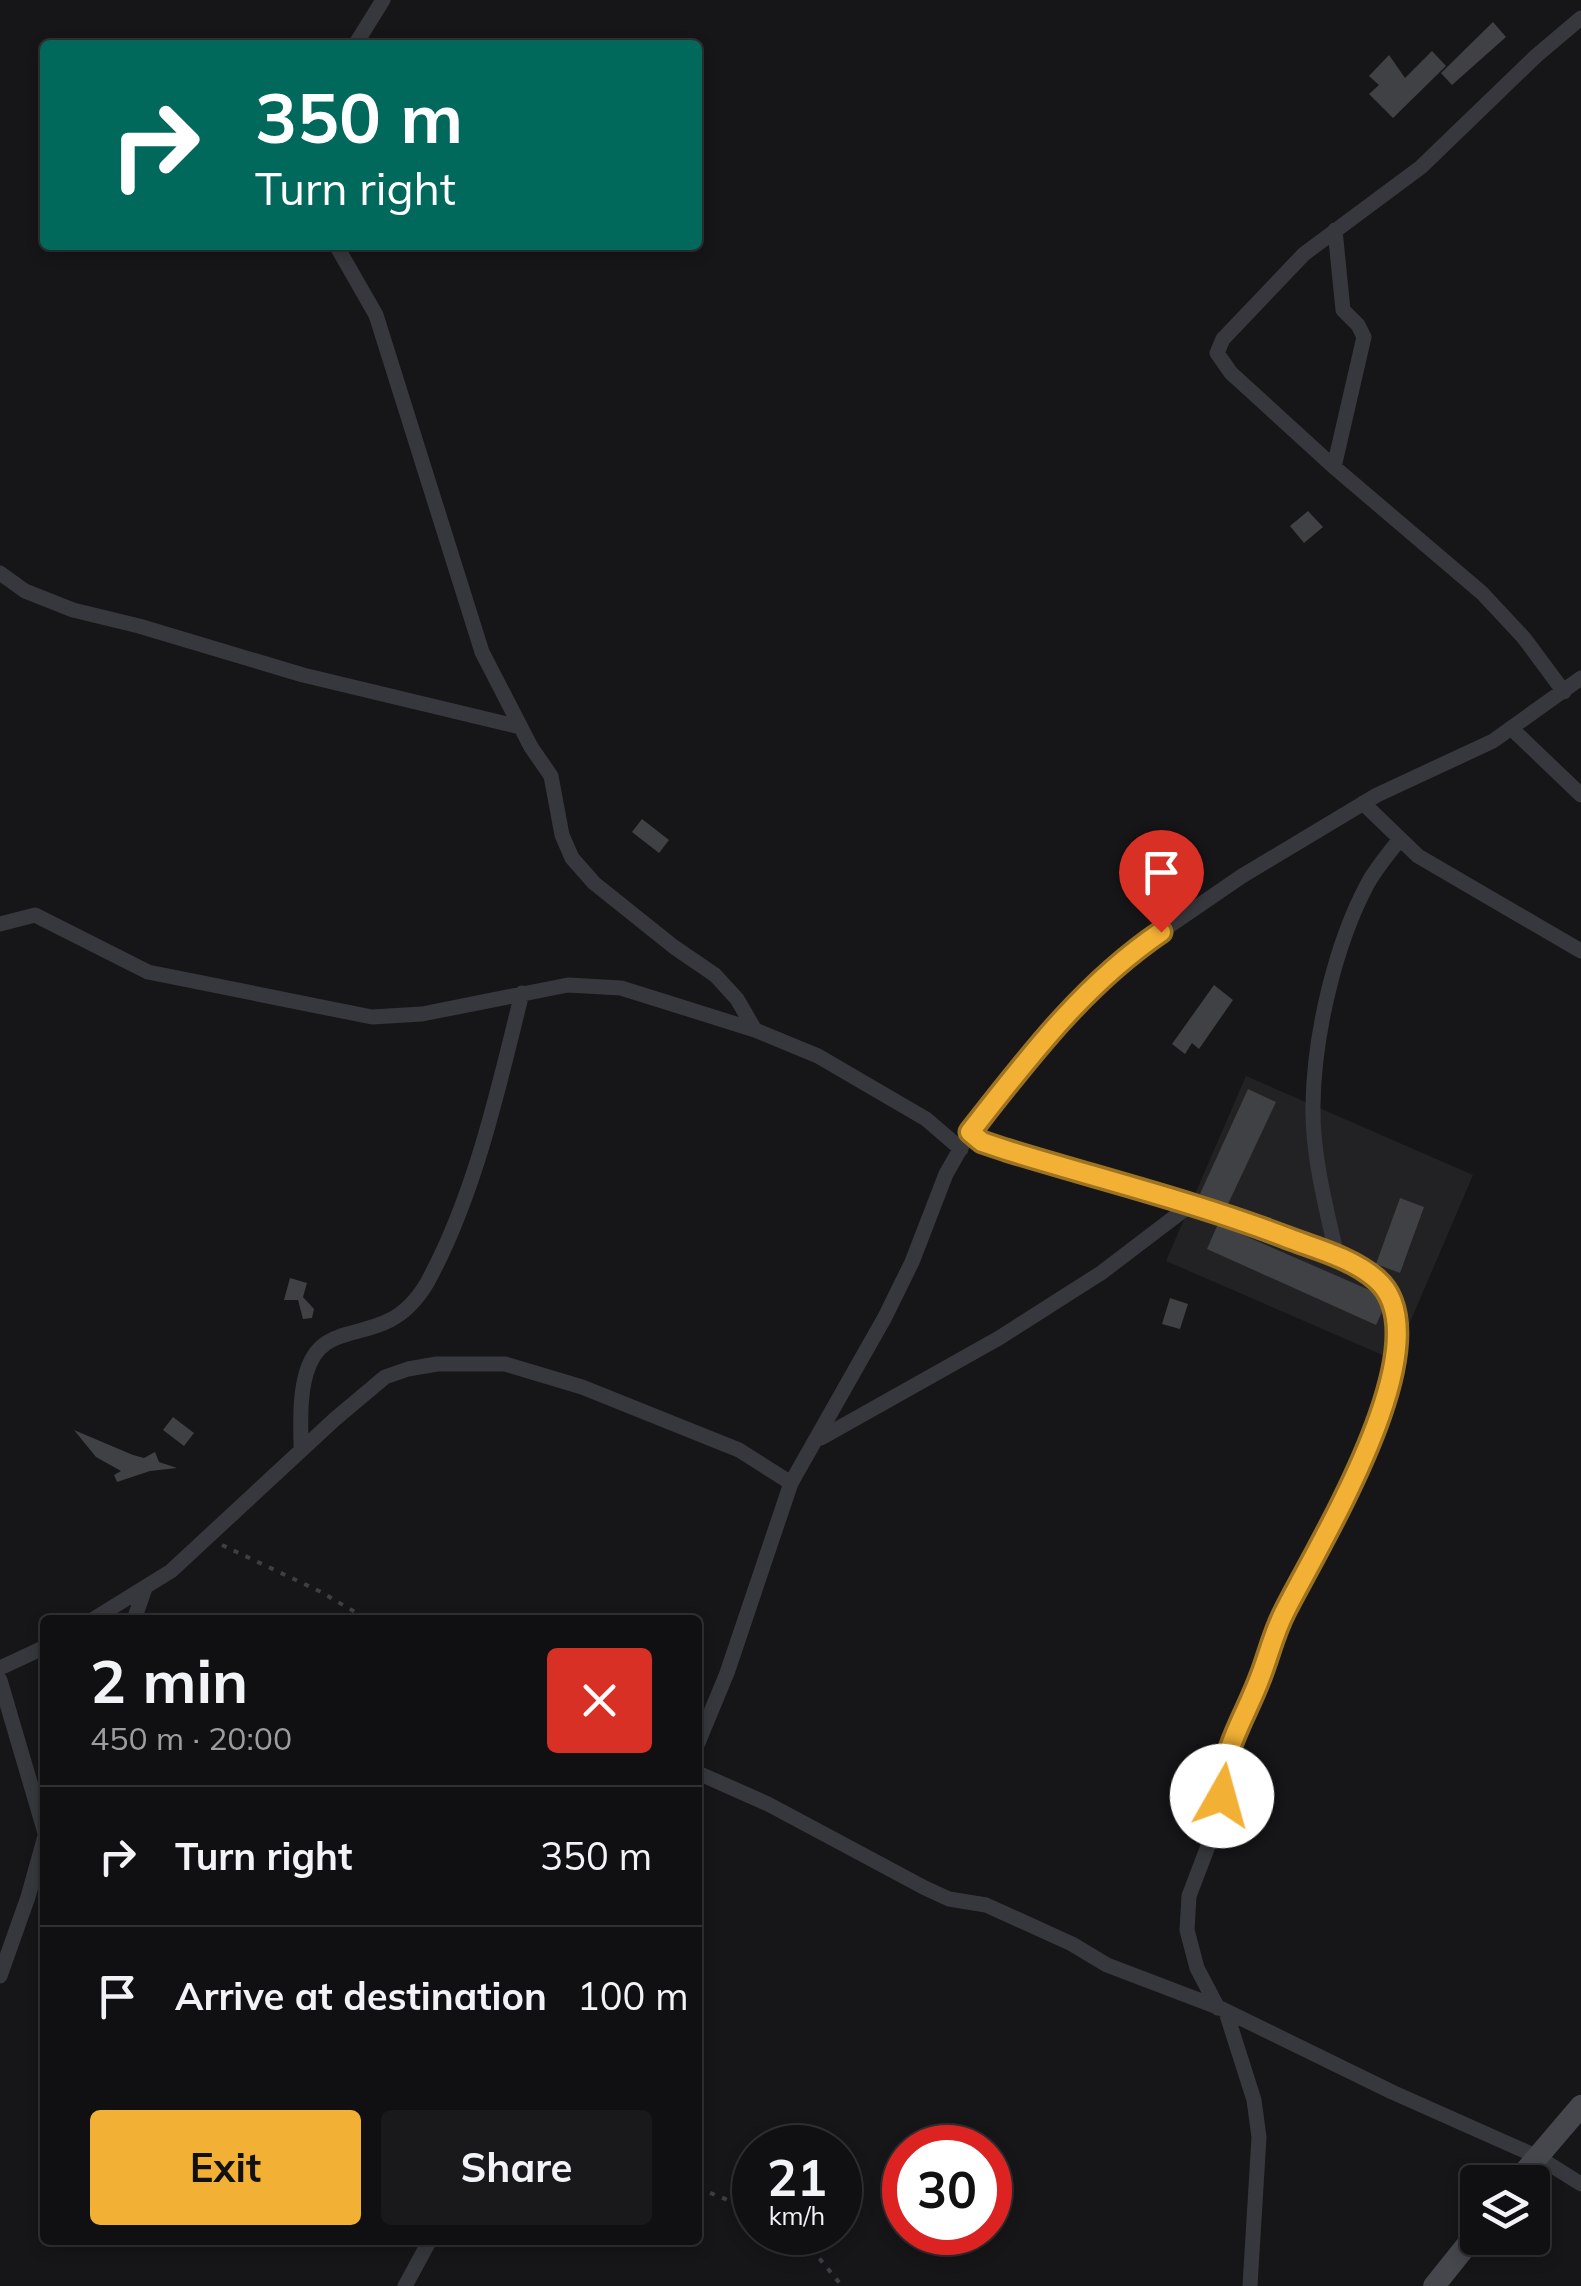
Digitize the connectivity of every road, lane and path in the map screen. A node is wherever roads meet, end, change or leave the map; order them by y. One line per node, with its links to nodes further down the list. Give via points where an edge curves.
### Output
1 (383, 0): 3 (street)
2 (1581, 18): 4 (street, via 1421,167)
3 (358, 40)
4 (1335, 230): 6 (street, via 1343,310 1364,336); 6 (street, via 1261,298 1217,353)
5 (339, 250): 10 (street, via 376,315 482,652)
6 (1334, 467): 9 (street, via 1482,593)
7 (0, 573): 10 (street, via 73,610)
8 (1581, 678): 9 (street)
9 (1564, 692): 11 (street)
10 (520, 727): 18 (street, via 551,776 572,858 715,974)
11 (1511, 728): 12 (street); 13 (street)
12 (1581, 795)
13 (1362, 804): 14 (street); 19 (street, via 1134,950 1048,1033)
14 (1400, 839): 16 (street, via 1418,856); 22 (street, via 1358,904 1331,983 1319,1046 1313,1106)
15 (0, 924): 17 (street, via 35,915 148,972 372,1017)
16 (1581, 950)
17 (522, 993): 18 (street, via 568,985 622,988); 24 (street, via 472,1172 428,1280 416,1300 390,1320 340,1334 313,1356 301,1398)
18 (755, 1030): 20 (street, via 818,1056)
19 (970, 1132): 20 (street); 21 (street, via 1006,1150)
20 (962, 1149): 23 (street, via 885,1317)
21 (1193, 1203): 22 (street); 23 (street, via 1102,1273 999,1338)
22 (1337, 1256): 39 (street, via 1392,1295 1393,1382 1282,1615 1223,1762 1222,1812 1190,1896 1187,1930 1196,1968)
23 (817, 1440): 25 (street)
24 (301, 1450): 25 (street, via 385,1378 437,1364 505,1364 626,1402 739,1450); 26 (street)
25 (791, 1483): 34 (street)
26 (206, 1538): 27 (street); 30 (path)
27 (145, 1588): 28 (street); 29 (street)
28 (100, 1615)
29 (136, 1615)
30 (360, 1615)
31 (40, 1649): 32 (street)
32 (0, 1668)
33 (0, 1680): 36 (street)
34 (702, 1732)
35 (702, 1775): 39 (street, via 937,1894 986,1905 1107,1965)
36 (40, 1817)
37 (40, 1853): 38 (street)
38 (0, 1976)
39 (1222, 2010): 41 (street); 51 (street, via 1250,2086 1259,2137)
40 (1581, 2106): 41 (main road)
41 (1538, 2157): 42 (main road); 43 (street)
42 (1531, 2165)
43 (1581, 2184)
44 (702, 2190): 45 (path)
45 (732, 2201)
46 (427, 2245): 49 (street)
47 (1460, 2254): 52 (main road)
48 (818, 2255): 50 (path)
49 (405, 2286)
50 (842, 2286)
51 (1250, 2286)
52 (1434, 2286)

